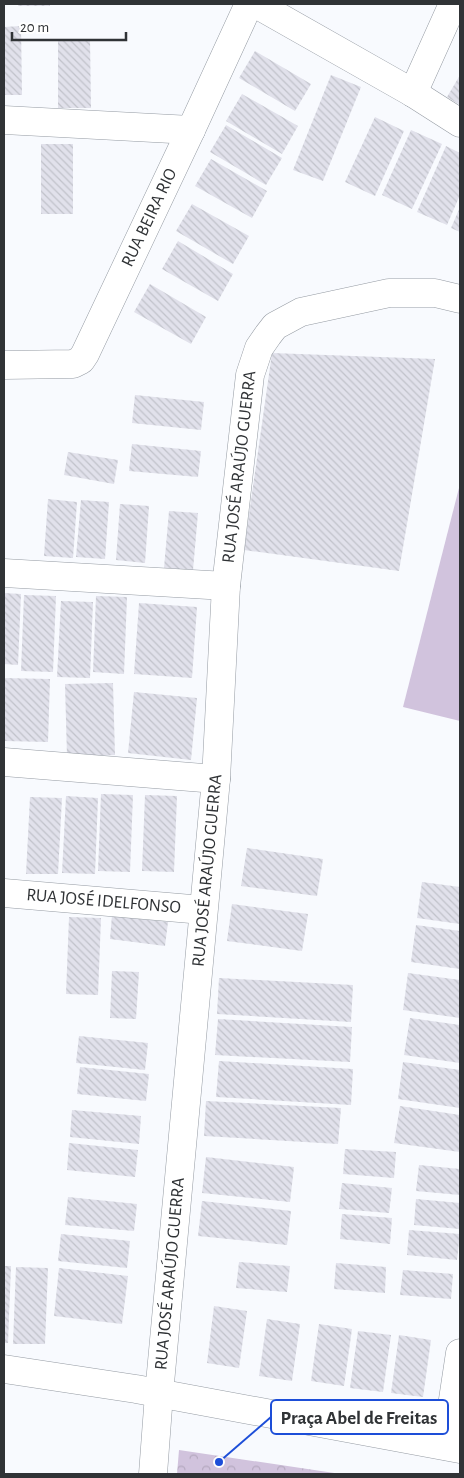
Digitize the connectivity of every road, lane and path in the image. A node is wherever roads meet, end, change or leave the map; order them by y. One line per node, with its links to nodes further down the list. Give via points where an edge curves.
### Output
1 (249, 4): 8 (street, RUA BEIRA RIO)
2 (256, 4): 4 (street)
3 (453, 4): 5 (street)
4 (292, 13): 5 (street)
5 (412, 93): 6 (street)
6 (460, 123)
7 (6, 126): 8 (street)
8 (191, 130): 10 (street, RUA BEIRA RIO, via 81,360 73,364)
9 (460, 299): 12 (street, RUA JOSÉ ARAÚJO GUERRA, via 434,293 389,293 301,312 275,326 258,348 250,375)
10 (4, 365)
11 (4, 573): 12 (street)
12 (226, 586): 14 (street, RUA JOSÉ ARAÚJO GUERRA)
13 (4, 762): 14 (street)
14 (216, 779): 16 (street, RUA JOSÉ ARAÚJO GUERRA)
15 (4, 893): 16 (street, RUA JOSÉ IDELFONSO)
16 (204, 910): 19 (street, RUA JOSÉ ARAÚJO GUERRA)
17 (460, 1352): 20 (street)
18 (4, 1370): 19 (street)
19 (159, 1394): 20 (street); 21 (street, RUA JOSÉ ARAÚJO GUERRA)
20 (453, 1448)
21 (153, 1474)

